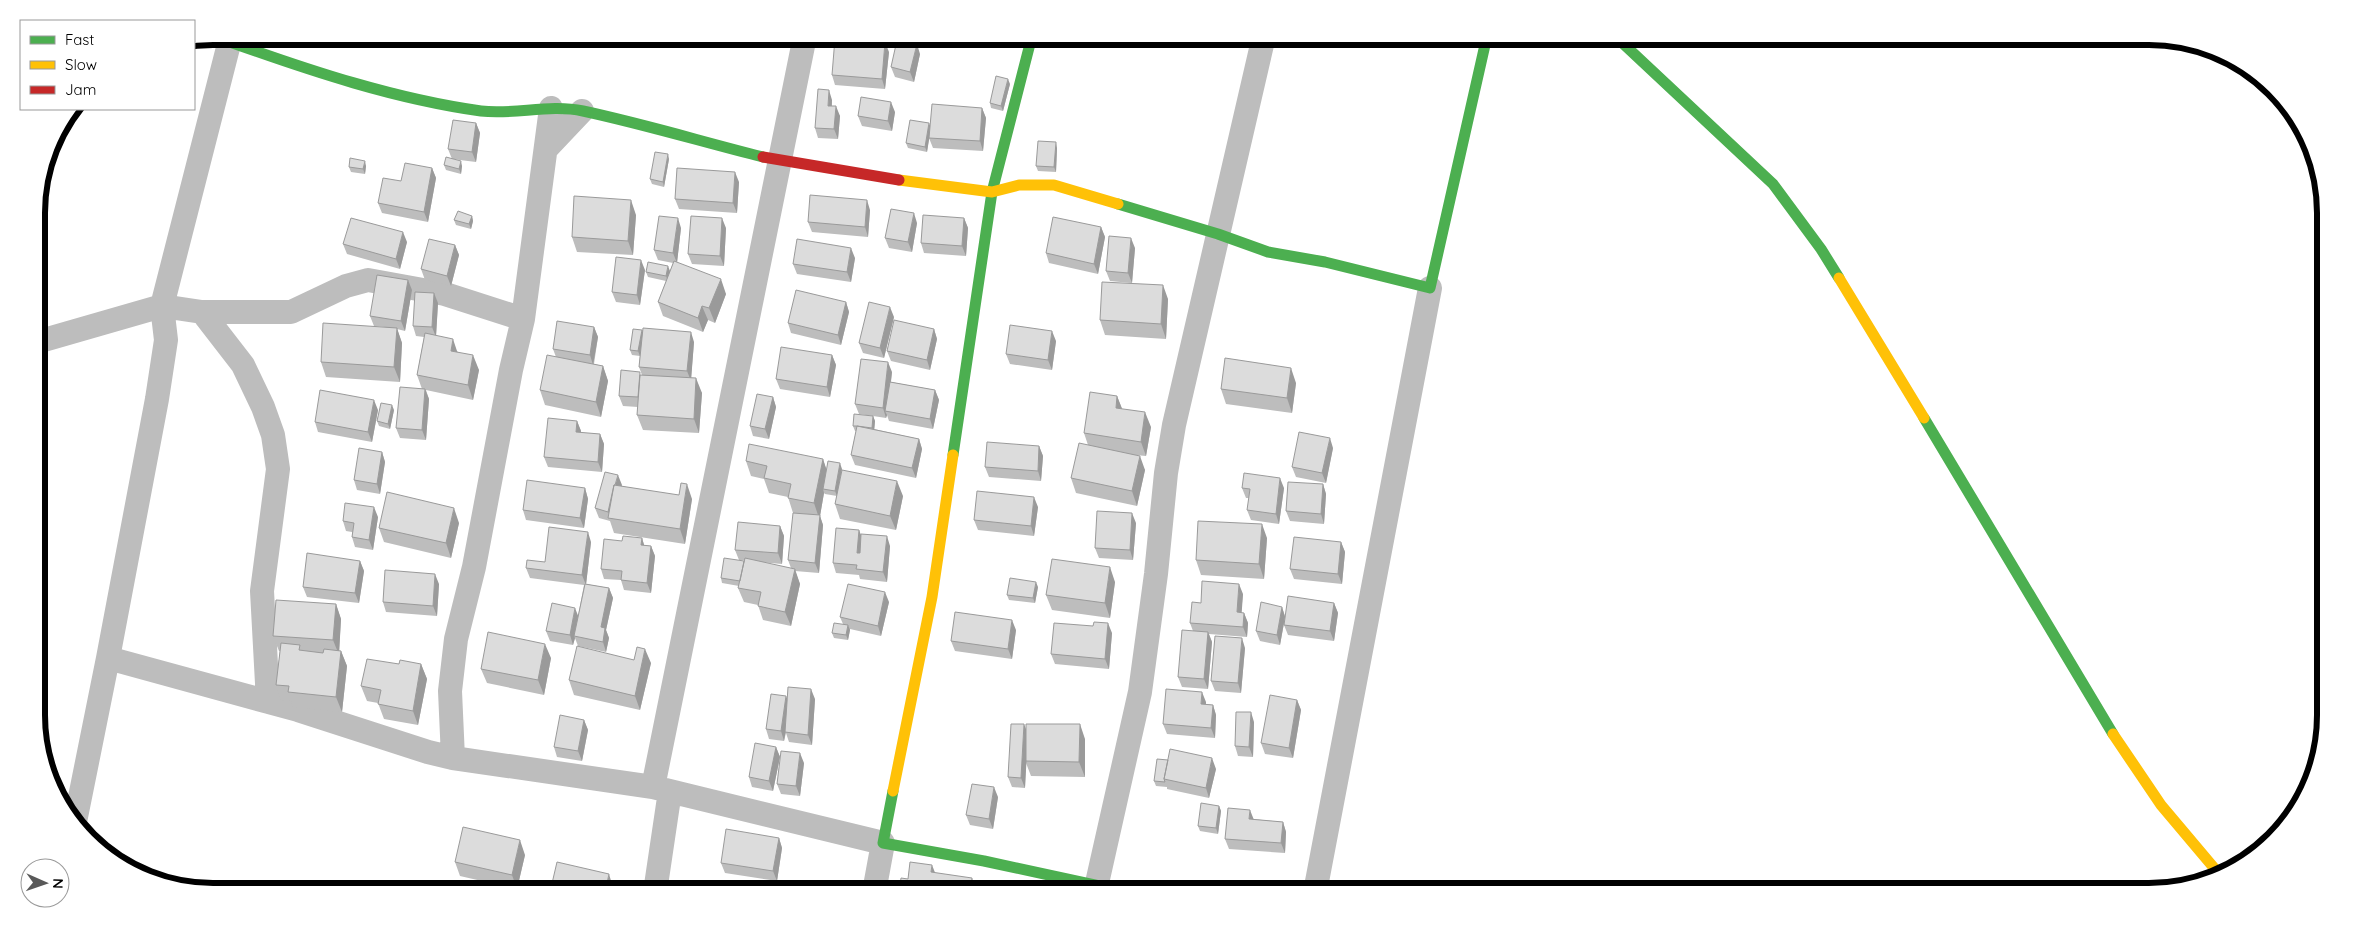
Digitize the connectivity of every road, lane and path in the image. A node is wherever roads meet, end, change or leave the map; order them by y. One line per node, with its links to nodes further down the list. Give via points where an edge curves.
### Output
1 (229, 45): 15 (street)
2 (246, 45): 8 (street, via 312,71 435,103 484,111)
3 (803, 45): 11 (street)
4 (1030, 45): 12 (street)
5 (1262, 45): 13 (street)
6 (1484, 45): 14 (street)
7 (1625, 45): 25 (street, via 1773,184 1821,249 2097,710 2162,804)
8 (551, 108): 9 (street); 10 (street)
9 (582, 111): 10 (street); 11 (street)
10 (547, 148): 17 (street)
11 (780, 161): 12 (street); 22 (street)
12 (992, 192): 13 (street, via 1019,185 1054,185); 24 (street, via 932,597)
13 (1218, 234): 14 (street, via 1268,252); 29 (street, via 1174,424 1140,692)
14 (1430, 288): 30 (street)
15 (162, 306): 16 (street); 18 (street); 19 (street, via 166,340)
16 (202, 312): 17 (street, via 291,312 346,286 368,280 445,294); 20 (street, via 243,365 263,407 278,469 262,591)
17 (523, 319): 21 (street, via 474,567 456,638 450,691)
18 (45, 340)
19 (108, 658): 20 (street); 23 (street)
20 (268, 702): 21 (street)
21 (453, 758): 22 (street)
22 (661, 789): 24 (street); 26 (street)
23 (77, 814)
24 (883, 843): 27 (street); 28 (street, via 984,861)
25 (2215, 869)
26 (656, 883)
27 (876, 883)
28 (1074, 883)
29 (1096, 883)
30 (1317, 883)

